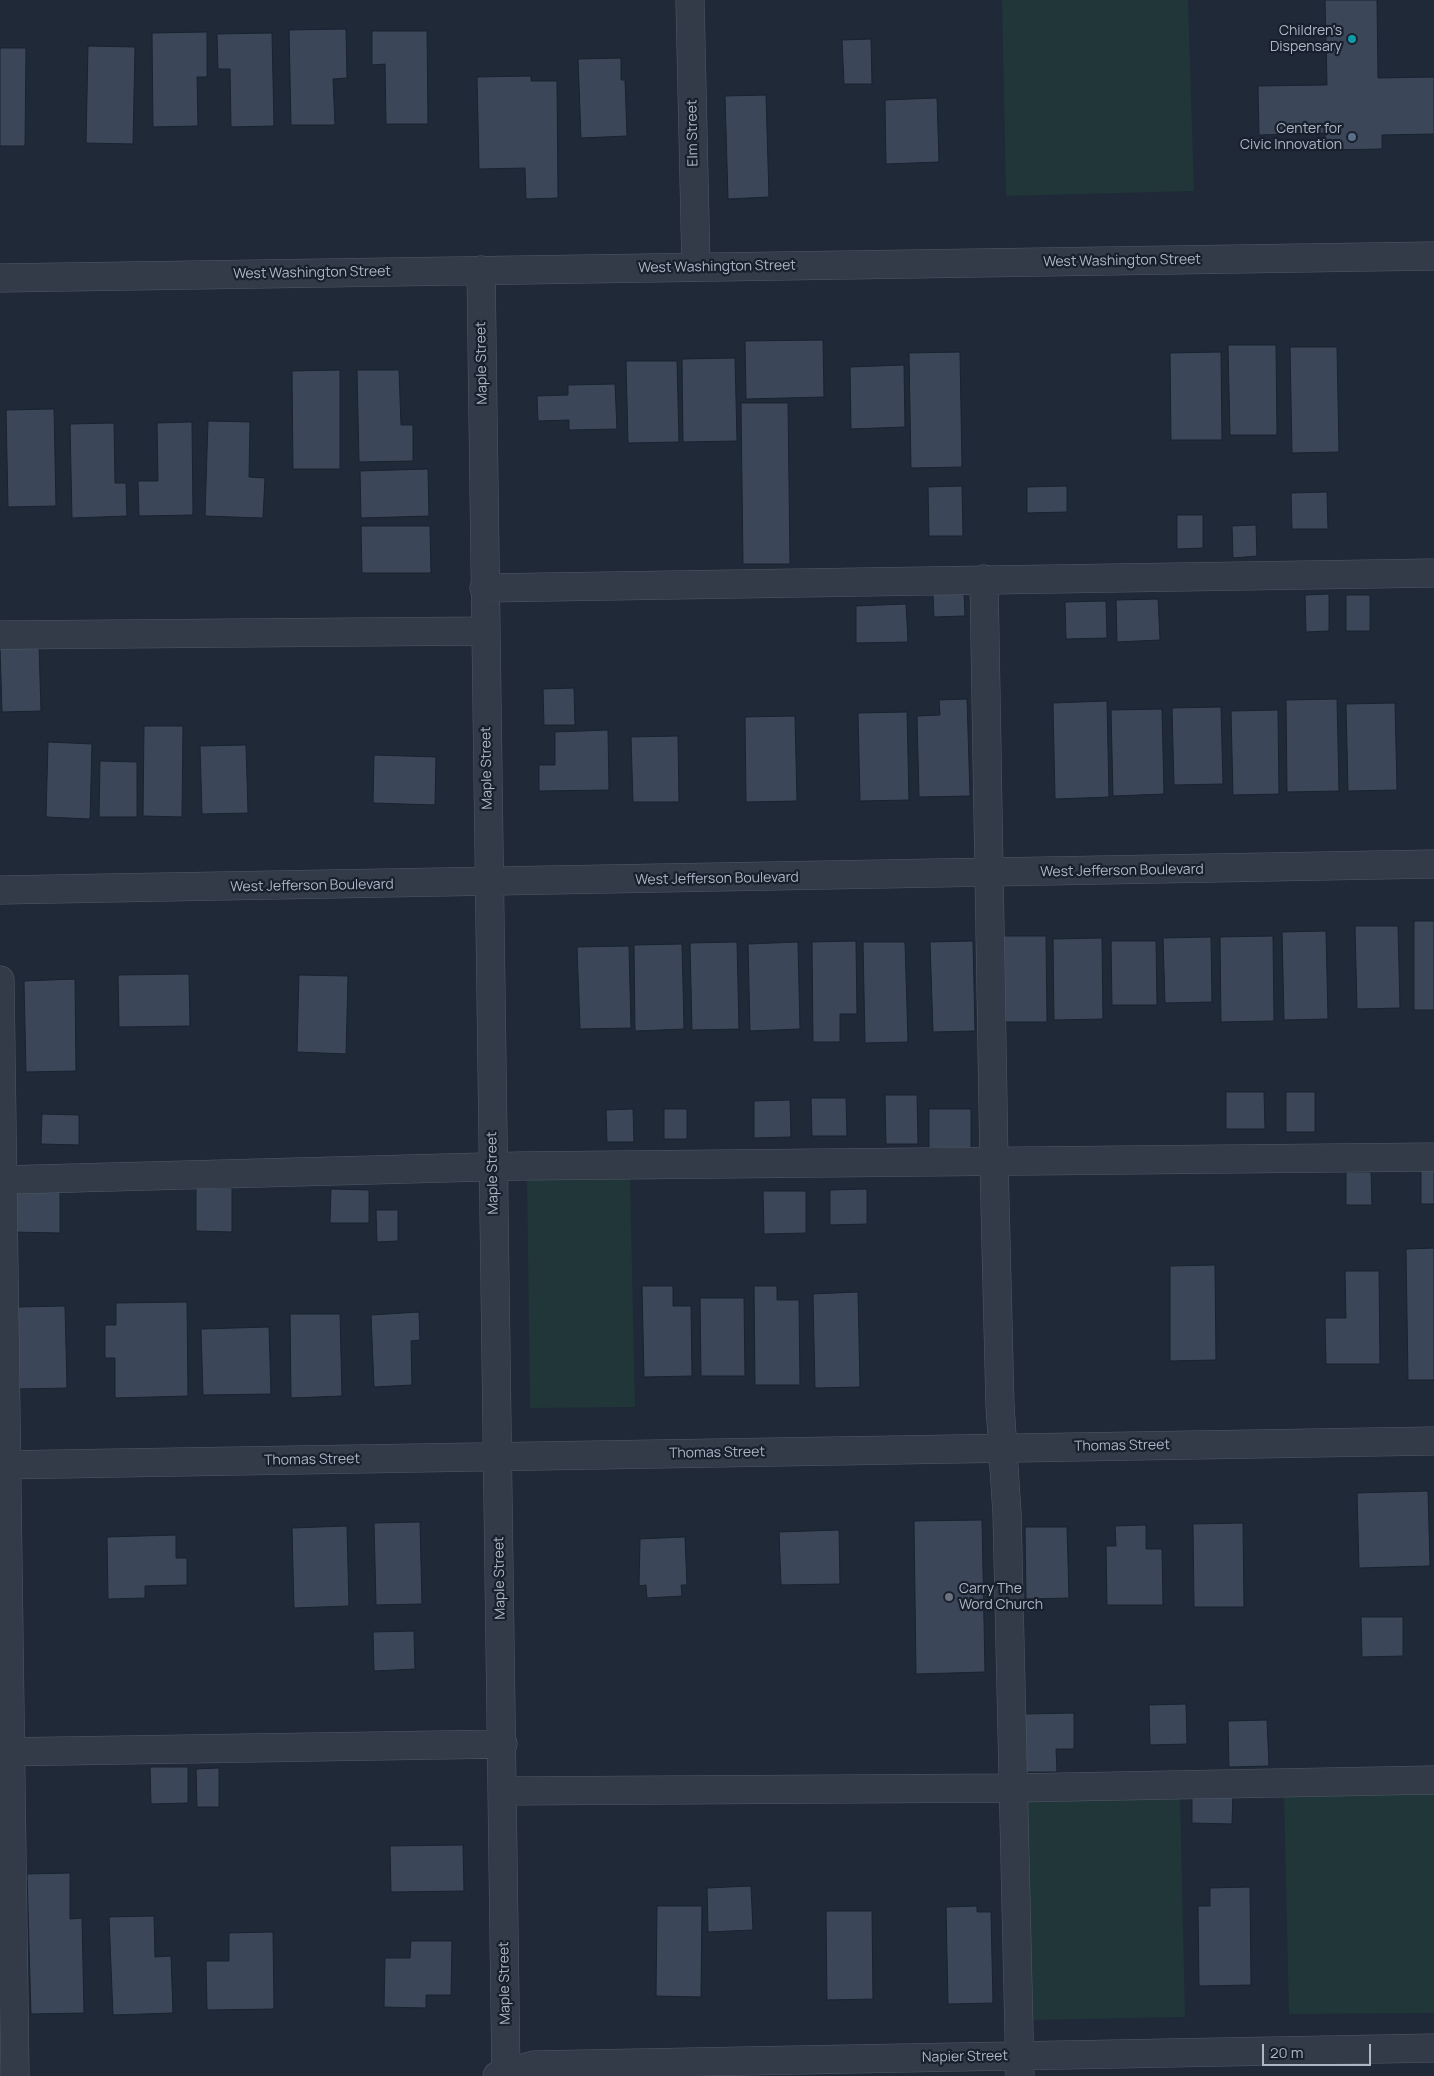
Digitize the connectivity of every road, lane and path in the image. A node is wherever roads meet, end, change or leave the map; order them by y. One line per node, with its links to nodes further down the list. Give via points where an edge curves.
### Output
1 (690, 0): 3 (street, Elm Street)
2 (1434, 256): 3 (street, West Washington Street)
3 (696, 267): 4 (street, West Washington Street)
4 (481, 270): 5 (street, West Washington Street); 8 (street, Maple Street)
5 (0, 278)
6 (1434, 573): 7 (street)
7 (984, 579): 8 (street); 12 (street)
8 (484, 588): 9 (street, Maple Street)
9 (485, 631): 10 (street); 13 (street, Maple Street)
10 (0, 635)
11 (1434, 864): 12 (street, West Jefferson Boulevard)
12 (989, 874): 13 (street, West Jefferson Boulevard); 17 (street)
13 (490, 883): 14 (street, West Jefferson Boulevard); 18 (street, Maple Street)
14 (0, 890)
15 (0, 980): 19 (street)
16 (1434, 1157): 17 (street)
17 (994, 1163): 18 (street); 21 (street)
18 (493, 1167): 19 (street); 22 (street, Maple Street)
19 (1, 1180): 23 (street)
20 (1434, 1441): 21 (street, Thomas Street)
21 (1004, 1448): 22 (street, Thomas Street); 27 (street)
22 (498, 1458): 23 (street, Thomas Street); 24 (street, Maple Street)
23 (3, 1465): 25 (street)
24 (503, 1744): 25 (street); 28 (street, Maple Street)
25 (6, 1752): 32 (street)
26 (1434, 1780): 27 (street)
27 (1014, 1788): 28 (street); 30 (street)
28 (504, 1791): 31 (street, Maple Street)
29 (1434, 2048): 30 (street, Napier Street)
30 (1020, 2066): 31 (street, Napier Street, via 534,2065)
31 (503, 2075)
32 (15, 2076)

